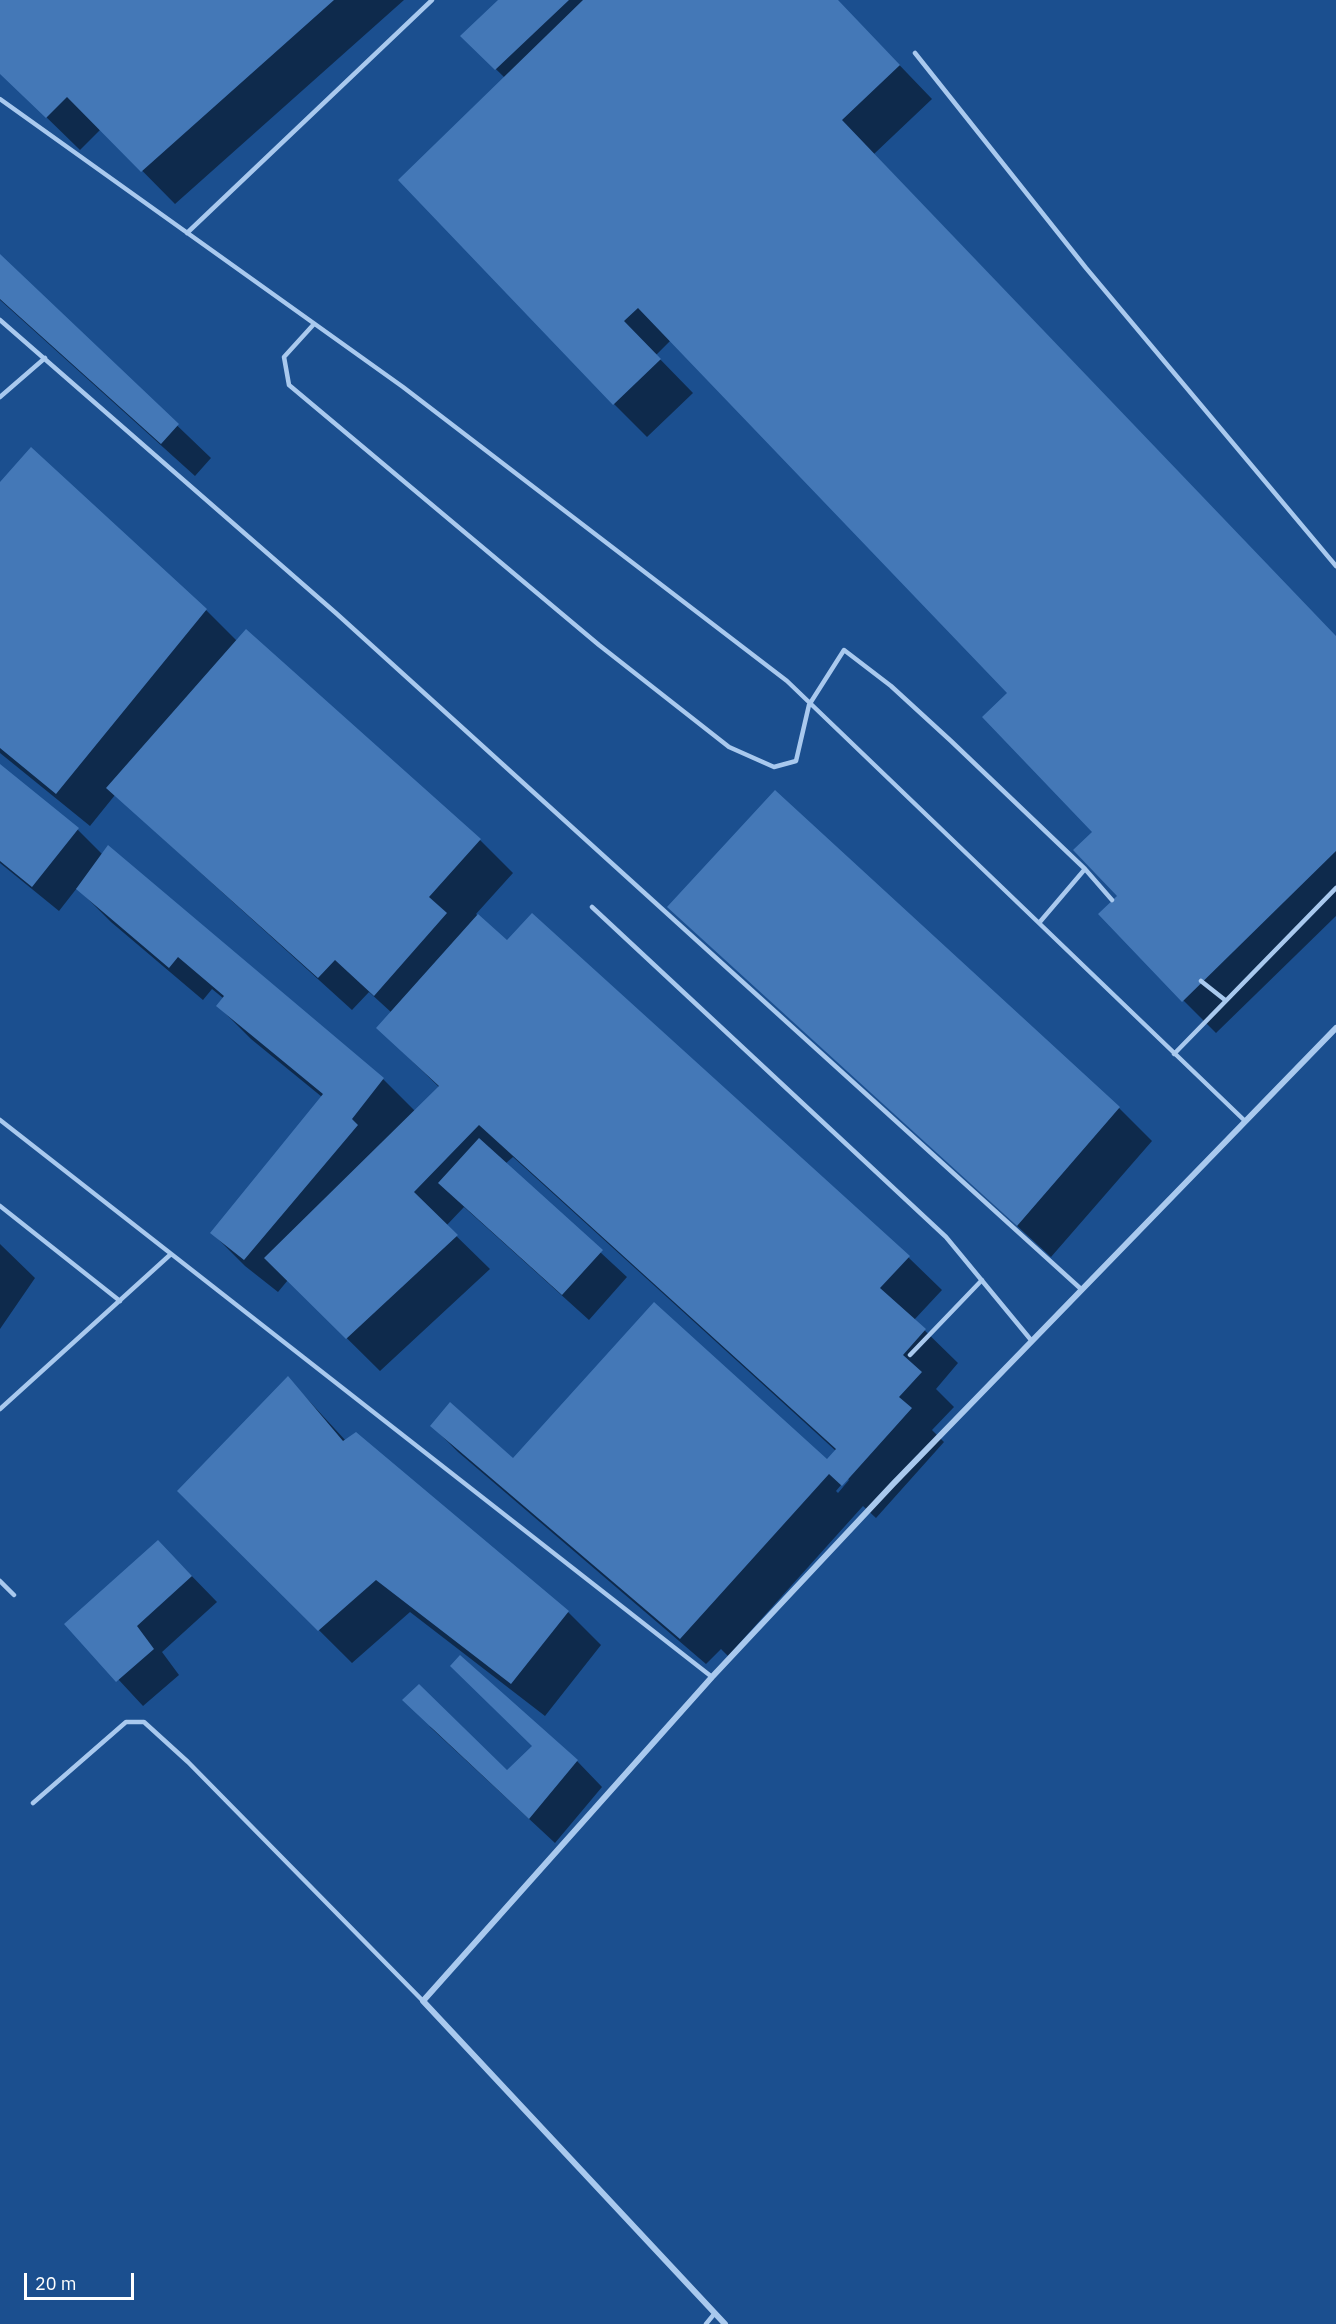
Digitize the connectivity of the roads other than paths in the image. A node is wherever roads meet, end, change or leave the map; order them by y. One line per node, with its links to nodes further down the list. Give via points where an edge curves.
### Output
1 (432, 0): 4 (lane)
2 (915, 53): 9 (lane, via 1086,268)
3 (0, 99): 4 (lane)
4 (188, 233): 6 (lane)
5 (0, 320): 7 (lane)
6 (314, 324): 10 (lane, via 412,394 787,681); 10 (lane, via 284,357 289,385 599,645 729,747 774,767 796,762)
7 (45, 358): 8 (lane); 25 (lane, via 337,614)
8 (0, 397)
9 (1336, 566)
10 (809, 705): 11 (lane, via 844,650 891,686); 15 (lane)
11 (1085, 869): 13 (lane); 15 (lane)
12 (1336, 888): 17 (lane)
13 (1112, 900)
14 (592, 907): 24 (lane, via 946,1237)
15 (1039, 923): 19 (lane)
16 (1202, 981): 17 (lane)
17 (1224, 1000): 19 (lane)
18 (1336, 1028): 21 (street)
19 (1174, 1054): 21 (lane)
20 (0, 1120): 23 (lane)
21 (1245, 1121): 25 (street)
22 (0, 1206): 26 (lane)
23 (171, 1254): 26 (lane); 32 (lane)
24 (982, 1280): 27 (lane); 28 (lane)
25 (1081, 1289): 27 (street)
26 (120, 1301): 29 (lane)
27 (1031, 1341): 32 (street)
28 (909, 1355)
29 (0, 1409)
30 (0, 1581): 31 (lane)
31 (14, 1595)
32 (712, 1677): 34 (street)
33 (33, 1803): 34 (lane, via 126,1722 144,1722)
34 (423, 2001): 35 (street)
35 (715, 2313): 36 (lane); 37 (street)
36 (706, 2324)
37 (725, 2324)

